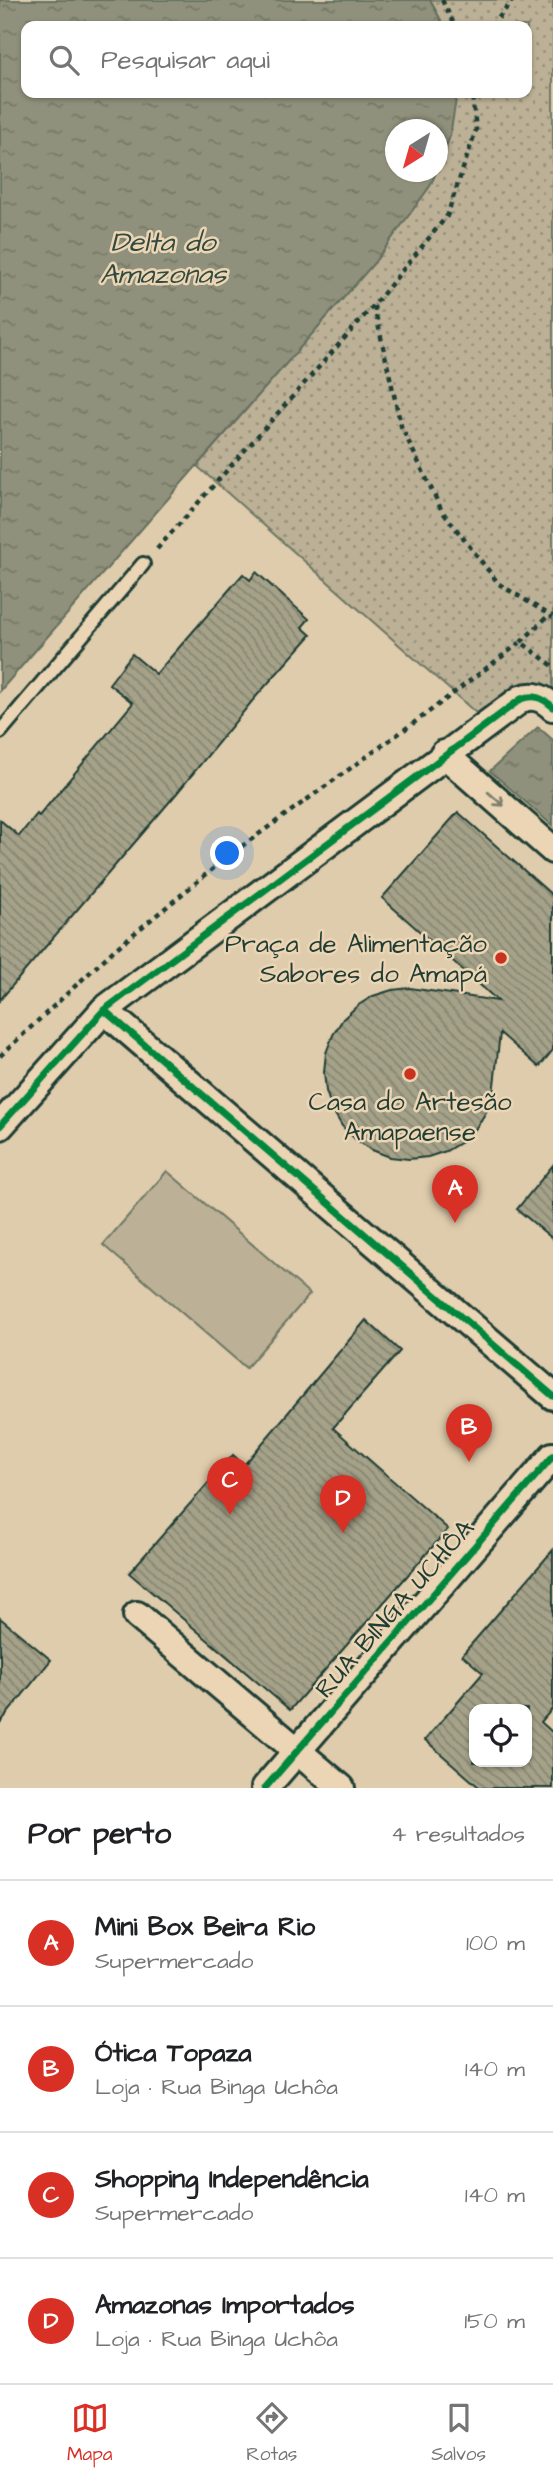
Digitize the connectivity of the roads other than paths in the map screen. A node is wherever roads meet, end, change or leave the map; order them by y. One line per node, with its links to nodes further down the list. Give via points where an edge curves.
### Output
1 (143, 564): 3 (lane)
2 (553, 707): 4 (street, via 530,695)
3 (0, 732)
4 (444, 754): 5 (street, one-way to 5); 6 (street)
5 (553, 850)
6 (104, 1010): 7 (street); 8 (street)
7 (0, 1126)
8 (553, 1396)
9 (553, 1456): 11 (street, RUA BINGA UCHÔA)
10 (137, 1615): 11 (street)
11 (298, 1751): 12 (street, RUA BINGA UCHÔA); 13 (street)
12 (265, 1788)
13 (341, 1788)

